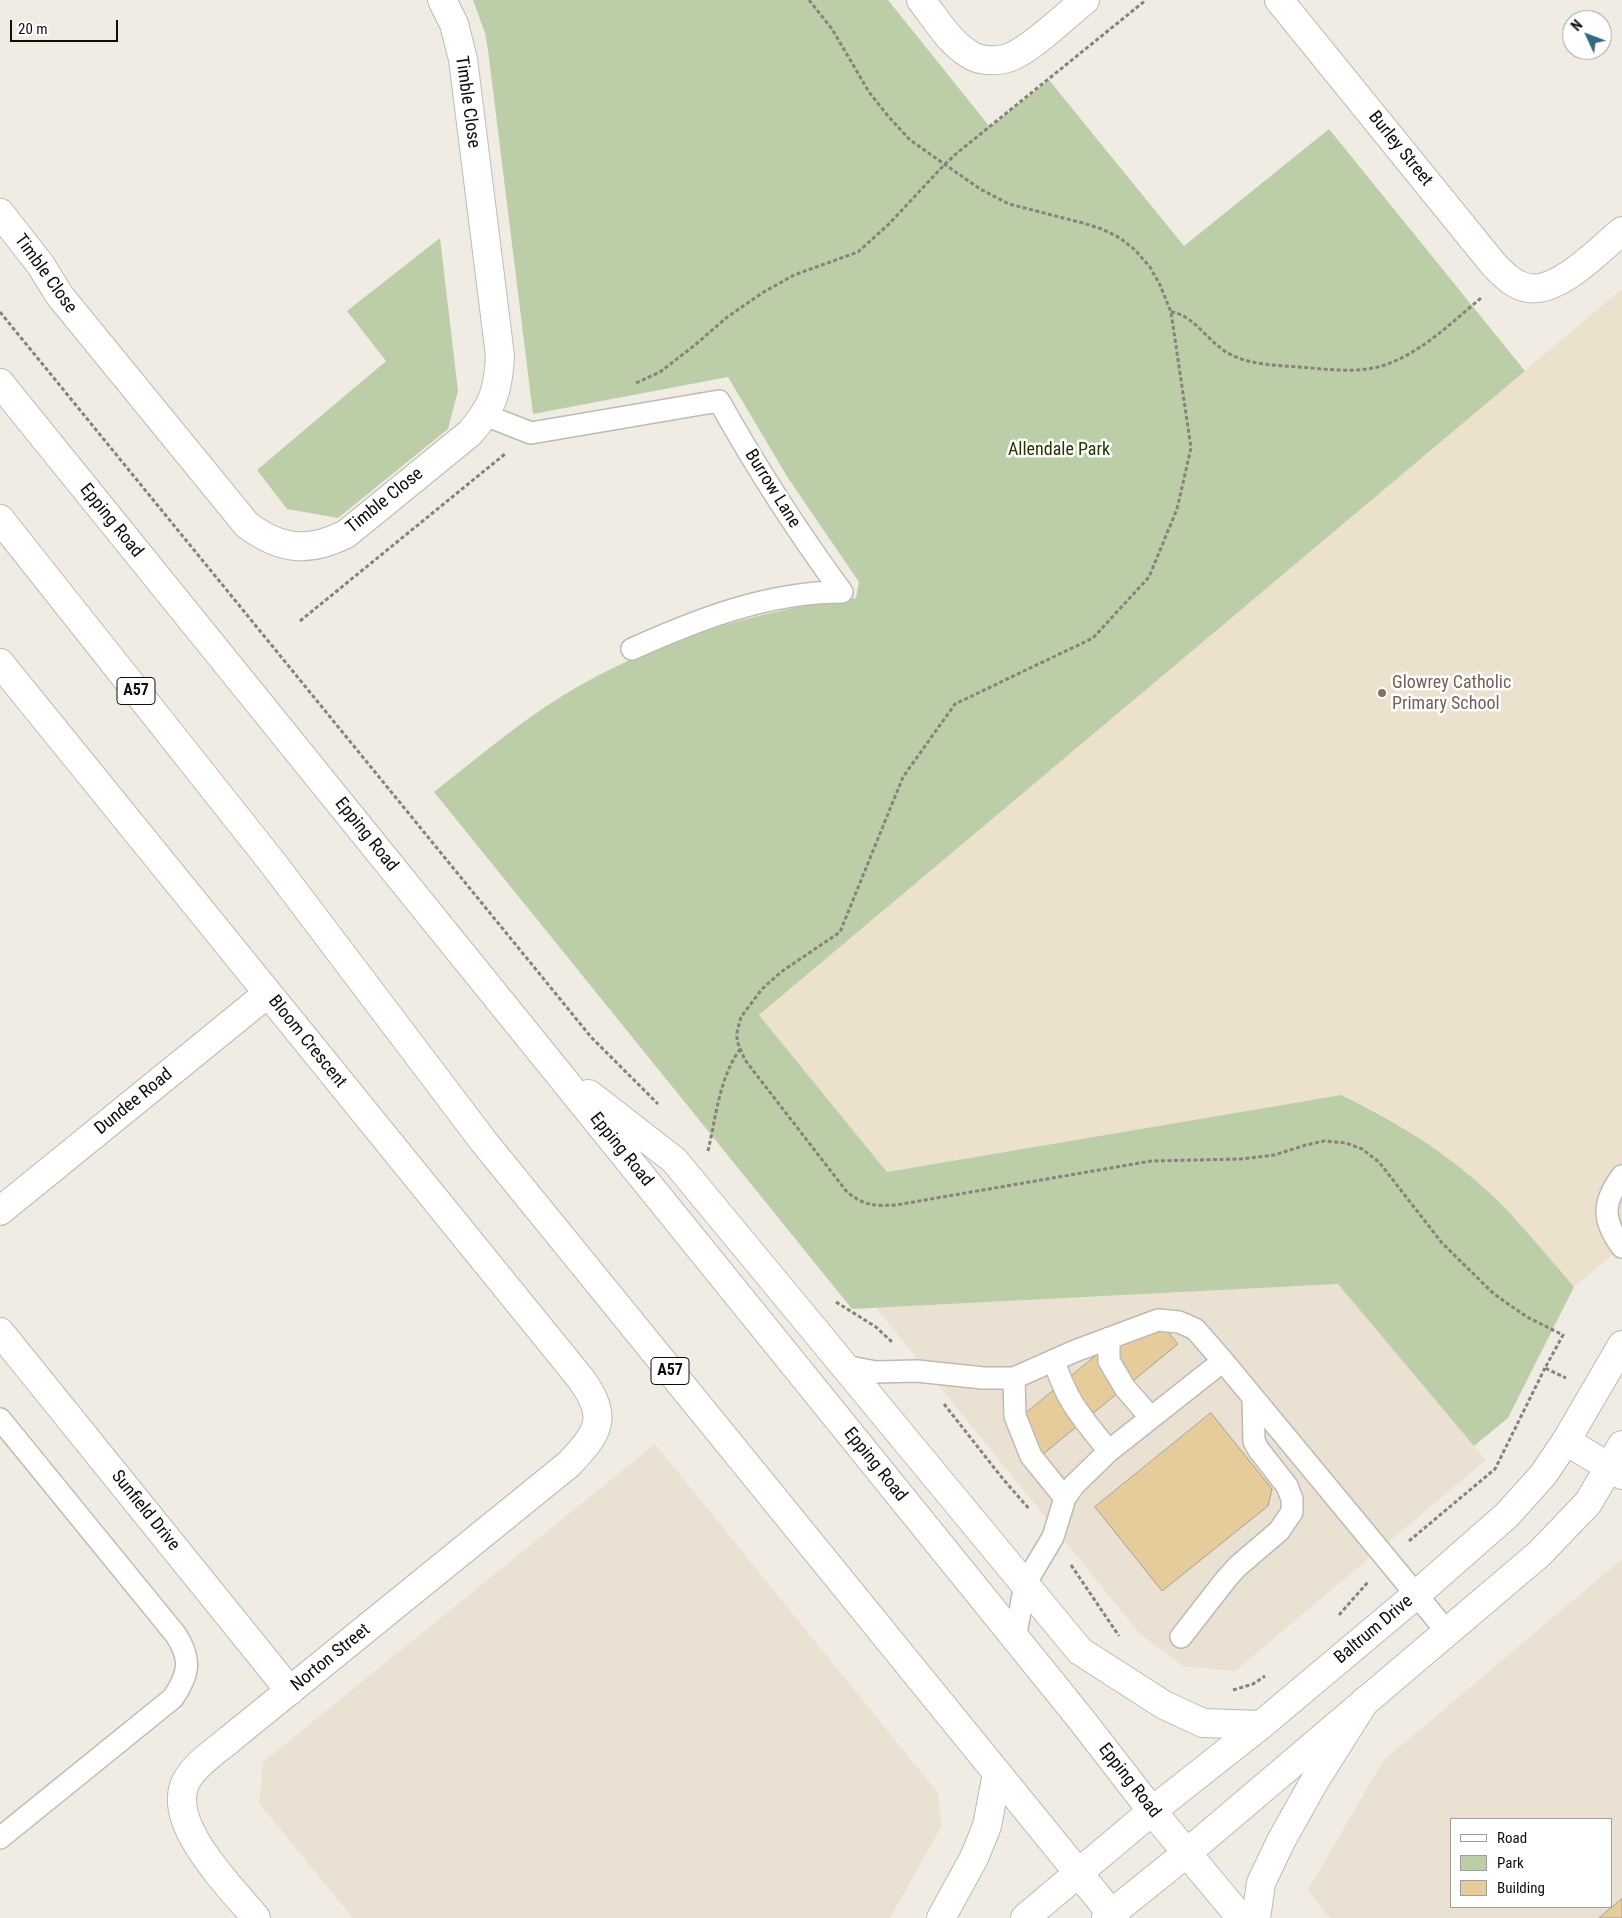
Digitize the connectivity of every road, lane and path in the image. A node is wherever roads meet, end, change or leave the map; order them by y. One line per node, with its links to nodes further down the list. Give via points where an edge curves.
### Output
1 (442, 0): 15 (street, Timble Close, via 454,24 463,58 500,356 495,396)
2 (809, 0): 7 (path, via 832,29 869,92 888,116 910,140)
3 (921, 0): 4 (street, via 969,55 998,60 1025,48)
4 (1085, 0)
5 (1146, 0): 7 (path)
6 (1279, 0): 10 (street, Burley Street, via 1494,265)
7 (944, 165): 12 (path, via 1009,204 1102,229 1120,238 1150,267); 14 (path, via 858,252 794,275 762,293 660,372)
8 (0, 213): 15 (street, Timble Close, via 40,264 60,296 231,507 260,535 278,543 312,546 346,534 470,433)
9 (1622, 231): 10 (street, via 1554,284 1540,288)
10 (1518, 283): 12 (path, via 1406,356 1362,369 1246,361 1216,346 1181,313)
11 (0, 312): 24 (path, via 591,1037)
12 (1171, 312): 22 (path, via 1191,448 1177,509 1149,577 1093,638 955,704 903,777 840,932 781,972 750,1003 737,1032)
13 (0, 383): 23 (street, Epping Road)
14 (627, 386)
15 (485, 415): 16 (lane)
16 (531, 433): 18 (path); 19 (lane, Burrow Lane, via 719,401 792,522 842,592 815,592 756,603 674,630)
17 (0, 519): 57 (street, A57, via 272,862 484,1142)
18 (300, 621)
19 (632, 648)
20 (0, 663): 21 (street, Bloom Crescent)
21 (268, 994): 27 (street, Dundee Road); 42 (street, Bloom Crescent, via 581,1379 597,1407)
22 (740, 1050): 25 (path, via 730,1064 723,1085); 38 (path, via 846,1192 860,1202 877,1206 1151,1161 1241,1159 1274,1155 1324,1141 1346,1143 1362,1149 1379,1162 1442,1242 1494,1294 1527,1317 1563,1335 1545,1368)
23 (552, 1066): 35 (street, via 674,1160); 52 (street, Epping Road)
24 (664, 1110)
25 (707, 1158)
26 (1622, 1176): 28 (lane, via 1610,1195 1606,1210 1608,1224)
27 (0, 1211)
28 (1622, 1247)
29 (835, 1301): 36 (path, via 876,1327)
30 (0, 1332): 54 (street, Sunfield Drive)
31 (1109, 1338): 33 (lane); 34 (lane, via 1158,1320 1179,1322 1195,1329); 41 (lane, via 1109,1361 1125,1388)
32 (1622, 1345): 38 (street, Baltrum Drive)
33 (1054, 1360): 37 (lane); 44 (lane, via 1062,1385 1079,1414)
34 (1223, 1361): 39 (lane); 41 (lane)
35 (844, 1366): 36 (lane, via 876,1372); 48 (street)
36 (917, 1371): 37 (lane); 47 (path)
37 (1014, 1378): 46 (lane, via 1015,1416 1030,1456)
38 (1593, 1392): 43 (street, Baltrum Drive)
39 (1253, 1398): 49 (lane); 51 (lane, via 1254,1441 1287,1486 1292,1512 1280,1532 1227,1578)
40 (0, 1418): 59 (lane, via 176,1635 187,1656 183,1684 173,1698)
41 (1150, 1418): 44 (lane)
42 (596, 1428): 54 (street, Norton Street, via 586,1447 569,1464)
43 (1566, 1441): 45 (street); 49 (street, Baltrum Drive, via 1543,1475 1507,1515)
44 (1109, 1451): 46 (lane)
45 (1618, 1462): 50 (street, via 1588,1503 1546,1548)
46 (1065, 1498): 47 (lane)
47 (1053, 1537): 48 (lane); 53 (path)
48 (1025, 1584): 52 (lane); 56 (street, via 1080,1651 1164,1705 1203,1723)
49 (1417, 1594): 50 (lane); 56 (street, Baltrum Drive)
50 (1448, 1633): 55 (street)
51 (1181, 1638)
52 (1015, 1639): 58 (street, Epping Road)
53 (1122, 1640)
54 (290, 1691): 63 (street, Norton Street, via 196,1767 187,1779 181,1798 187,1827 200,1849)
55 (1365, 1701): 60 (street); 67 (street, via 1281,1841 1261,1883)
56 (1261, 1725): 58 (street, Baltrum Drive)
57 (997, 1773): 61 (street, A57); 64 (street, via 987,1826 974,1858)
58 (1152, 1811): 60 (street, Epping Road); 61 (street, Baltrum Drive)
59 (2, 1834)
60 (1188, 1852): 62 (street); 66 (street, Epping Road)
61 (1078, 1873): 62 (street, A57); 65 (street, Baltrum Drive)
62 (1111, 1916)
63 (256, 1918)
64 (941, 1918)
65 (1025, 1918)
66 (1241, 1918)
67 (1256, 1918)

